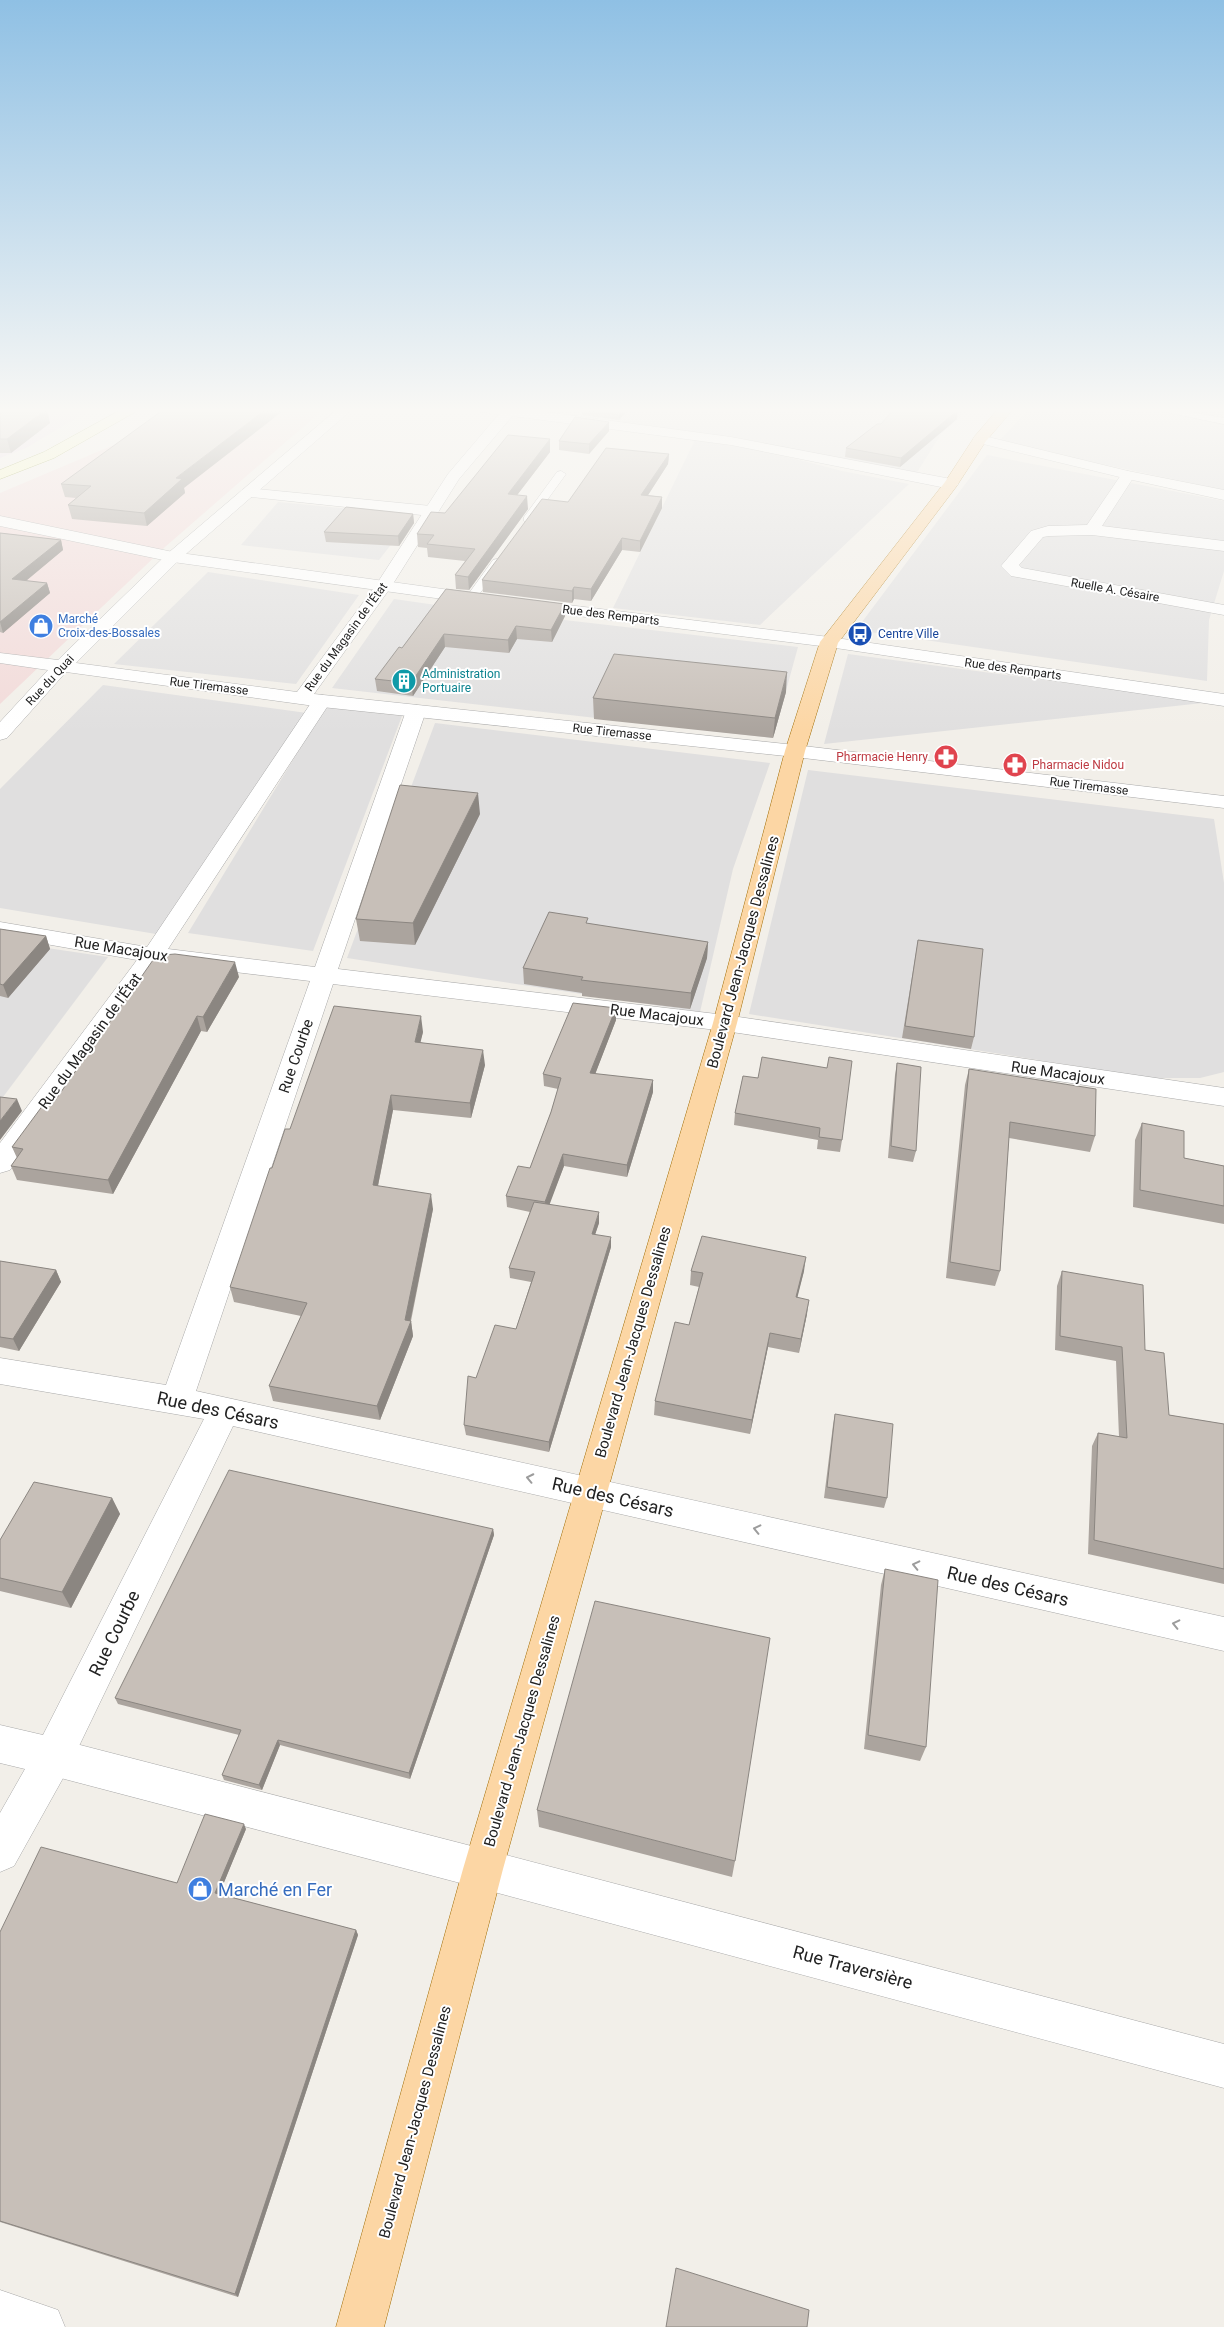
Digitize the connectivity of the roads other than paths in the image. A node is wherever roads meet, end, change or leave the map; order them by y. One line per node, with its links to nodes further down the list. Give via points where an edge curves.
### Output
1 (221, 516): 11 (street, Rue du Quai)
2 (428, 516): 12 (street, Rue du Magasin de l'État)
3 (531, 516): 7 (lane)
4 (927, 516): 15 (main road, Boulevard Jean-Jacques Dessalines)
5 (1101, 516): 8 (street)
6 (0, 521): 11 (street, Rue des Remparts)
7 (522, 528)
8 (1092, 530): 9 (street); 14 (street, Ruelle A. Césaire, via 1041,532 1009,566 1010,569)
9 (1224, 546)
10 (505, 552): 13 (lane)
11 (173, 557): 12 (street, Rue des Remparts); 17 (street, Rue du Quai)
12 (383, 587): 13 (street, Rue des Remparts); 18 (street, Rue du Magasin de l'État)
13 (471, 598): 15 (street, Rue des Remparts)
14 (1224, 610)
15 (829, 642): 19 (street, Rue des Remparts); 23 (main road, Boulevard Jean-Jacques Dessalines)
16 (0, 658): 17 (street, Rue Tiremasse)
17 (60, 668): 18 (street, Rue Tiremasse); 22 (street, Rue du Quai)
18 (302, 698): 20 (street, Rue Tiremasse)
19 (1224, 700)
20 (322, 701): 21 (street, Rue Tiremasse); 26 (street, Rue du Magasin de l'État)
21 (416, 711): 23 (street, Rue Tiremasse); 27 (street, Rue Courbe)
22 (0, 734)
23 (795, 751): 24 (street, Rue Tiremasse); 28 (main road, Boulevard Jean-Jacques Dessalines)
24 (1224, 802)
25 (0, 929): 26 (street, Rue Macajoux)
26 (153, 955): 27 (street, Rue Macajoux); 30 (street, Rue du Magasin de l'État)
27 (324, 975): 28 (street, Rue Macajoux); 32 (street, Rue Courbe)
28 (725, 1023): 29 (street, Rue Macajoux); 34 (main road, Boulevard Jean-Jacques Dessalines)
29 (1224, 1097)
30 (0, 1163)
31 (0, 1371): 32 (street, Rue des Césars)
32 (177, 1400): 33 (street, Rue des Césars)
33 (224, 1412): 34 (street, Rue des Césars, one-way to 33); 37 (street, Rue Courbe)
34 (590, 1492): 35 (street, Rue des Césars, one-way to 34); 39 (main road, Boulevard Jean-Jacques Dessalines)
35 (1224, 1634)
36 (0, 1744): 37 (street, Rue Traversière)
37 (53, 1757): 38 (street, Rue Courbe); 39 (street, Rue Traversière)
38 (0, 1852)
39 (483, 1869): 40 (street, Rue Traversière); 43 (main road, Boulevard Jean-Jacques Dessalines)
40 (1224, 2066)
41 (0, 2314): 42 (street)
42 (41, 2327)
43 (360, 2327)

